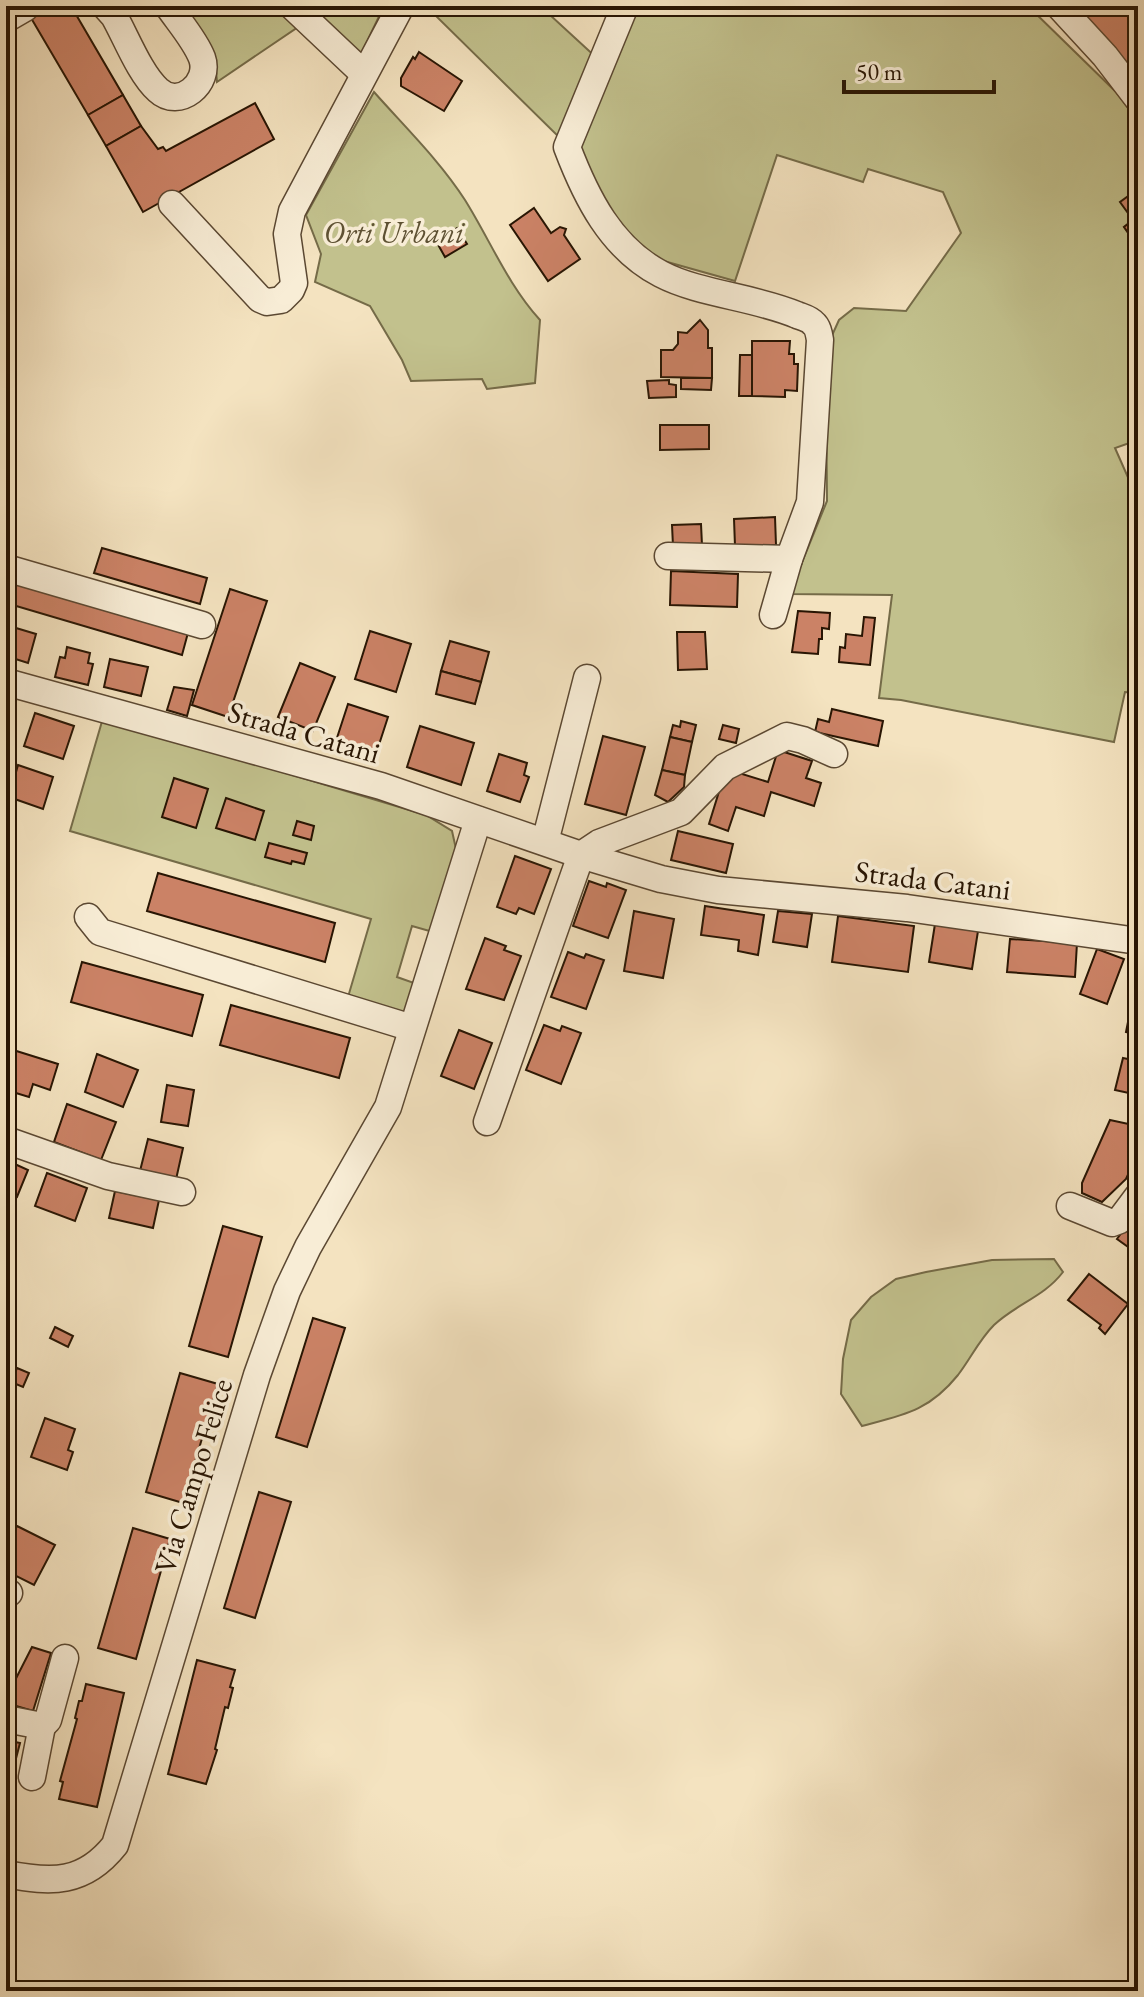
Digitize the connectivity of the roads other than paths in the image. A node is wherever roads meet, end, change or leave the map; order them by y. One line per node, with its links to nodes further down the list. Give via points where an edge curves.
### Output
1 (105, 6): 2 (street, via 155,87 181,96 200,82 203,62)
2 (168, 6)
3 (292, 6): 7 (street)
4 (401, 6): 7 (street)
5 (625, 6): 11 (street, via 567,147 598,214 641,260 678,281 778,307 813,322 818,330 813,482)
6 (1059, 6): 8 (street)
7 (364, 74): 9 (street, via 292,211 287,234 294,283 281,300 267,302 255,294)
8 (1138, 99)
9 (172, 204)
10 (668, 556): 11 (street)
11 (789, 559): 13 (street)
12 (6, 568): 14 (street)
13 (773, 615)
14 (202, 625)
15 (587, 678): 19 (street)
16 (6, 682): 18 (street, Strada Catani, via 381,786)
17 (834, 754): 20 (street, via 787,736 725,767 681,812)
18 (478, 820): 19 (street, Strada Catani); 23 (street, Via Campo Felice)
19 (545, 842): 20 (street, Strada Catani)
20 (581, 855): 22 (street, Strada Catani, via 704,887 907,908); 24 (street)
21 (88, 917): 23 (street, via 100,932)
22 (1138, 941)
23 (412, 1028): 33 (street, Via Campo Felice, via 388,1107 287,1291 115,1845 103,1861 69,1879)
24 (487, 1122)
25 (6, 1140): 26 (street, via 108,1176)
26 (182, 1192)
27 (1138, 1196): 28 (street, via 1112,1223)
28 (1070, 1206)
29 (65, 1658): 31 (street)
30 (6, 1719): 31 (street)
31 (42, 1726): 32 (street)
32 (32, 1777)
33 (6, 1874)

